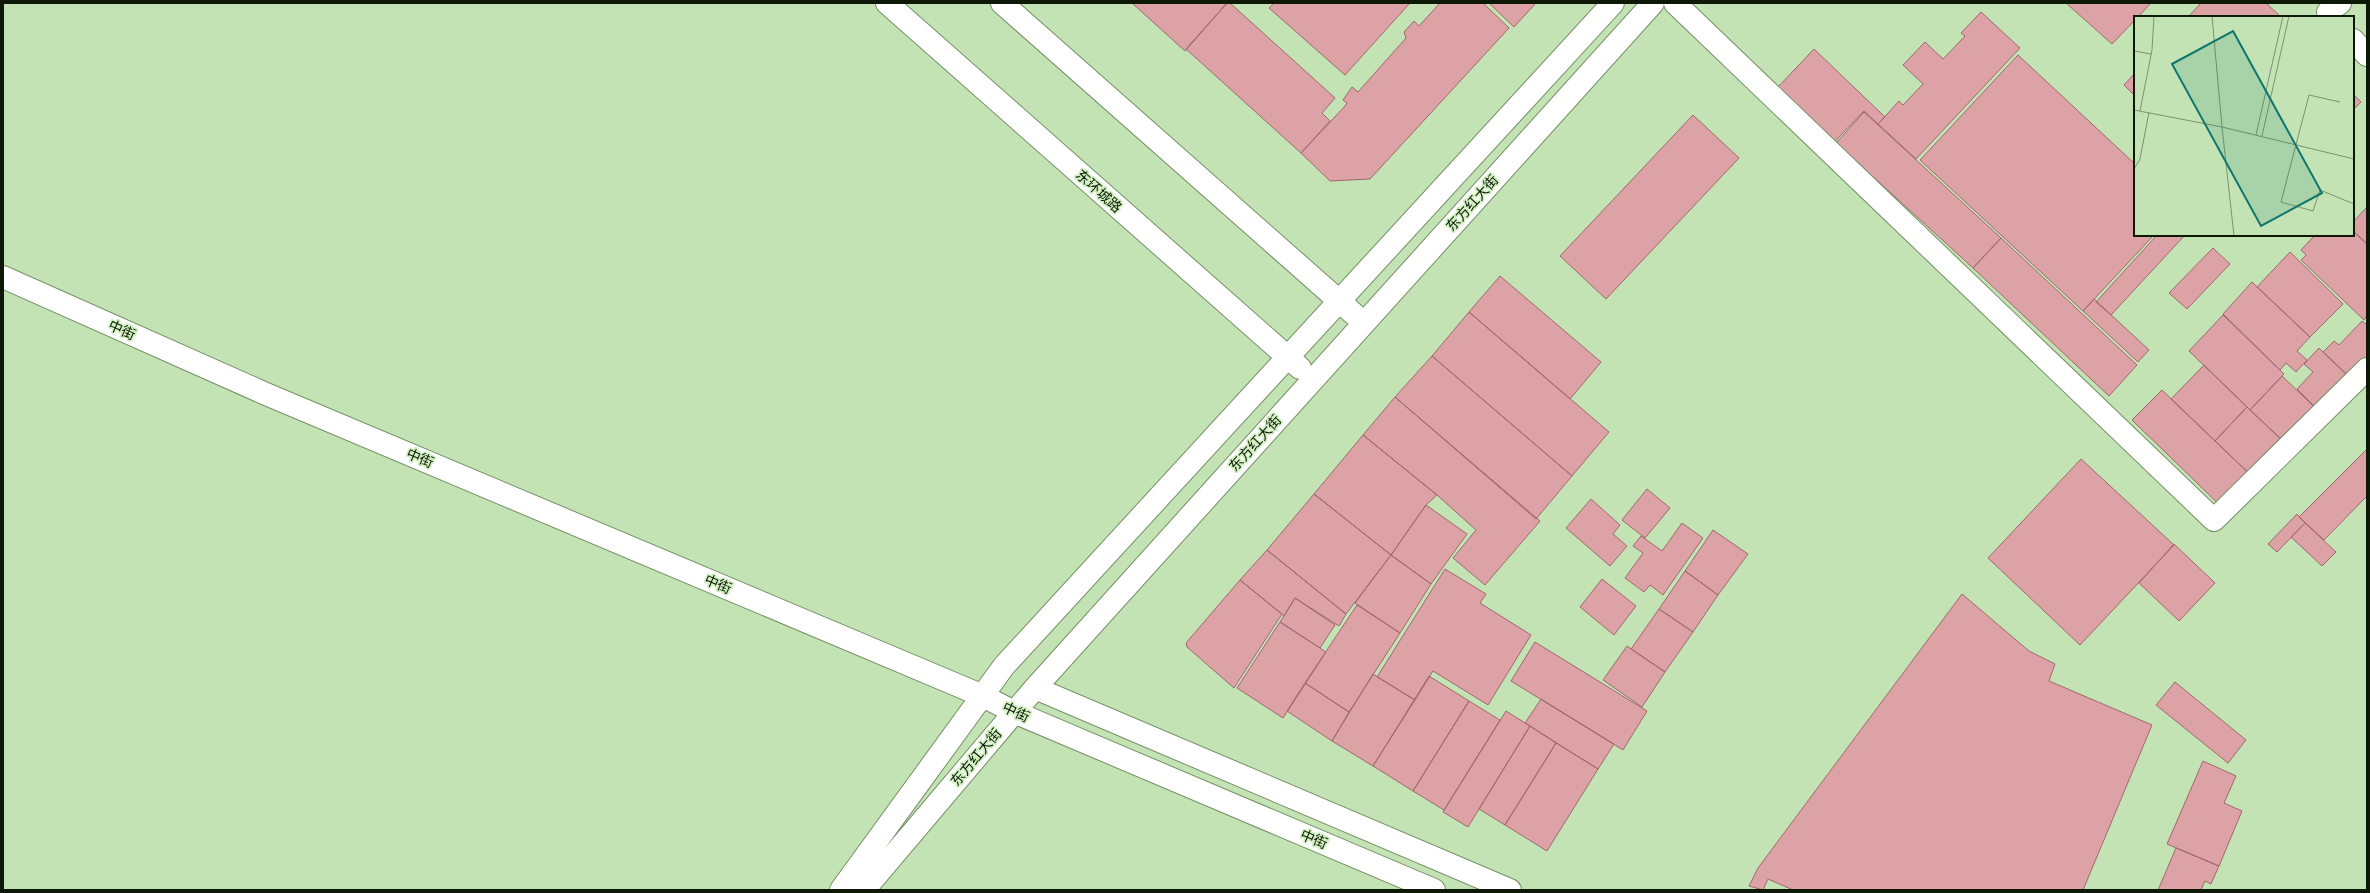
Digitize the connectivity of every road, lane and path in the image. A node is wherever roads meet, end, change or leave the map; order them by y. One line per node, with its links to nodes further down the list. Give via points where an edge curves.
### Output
1 (887, 3): 13 (main road, 东环城路)
2 (1002, 3): 11 (main road)
3 (1613, 3): 11 (main road, 东方红大街)
4 (1653, 3): 12 (main road, 东方红大街)
5 (1675, 3): 14 (main road, via 2214,520)
6 (2340, 3): 7 (main road, via 2328,12)
7 (2331, 16)
8 (2354, 41): 9 (main road)
9 (2367, 55)
10 (3, 277): 17 (main road, 中街, via 266,394)
11 (1339, 302): 12 (main road); 13 (main road, 东方红大街)
12 (1364, 323): 15 (main road, 东方红大街)
13 (1288, 358): 15 (main road, 东环城路); 17 (main road, 东方红大街, via 1004,666)
14 (2367, 369)
15 (1312, 379): 16 (main road, 东方红大街)
16 (1035, 688): 18 (main road, 东方红大街); 22 (main road)
17 (983, 696): 18 (main road, 中街); 19 (main road, 东方红大街)
18 (1014, 712): 20 (main road, 东方红大街); 21 (main road, 中街)
19 (841, 890)
20 (864, 890)
21 (1434, 890)
22 (1510, 890)

